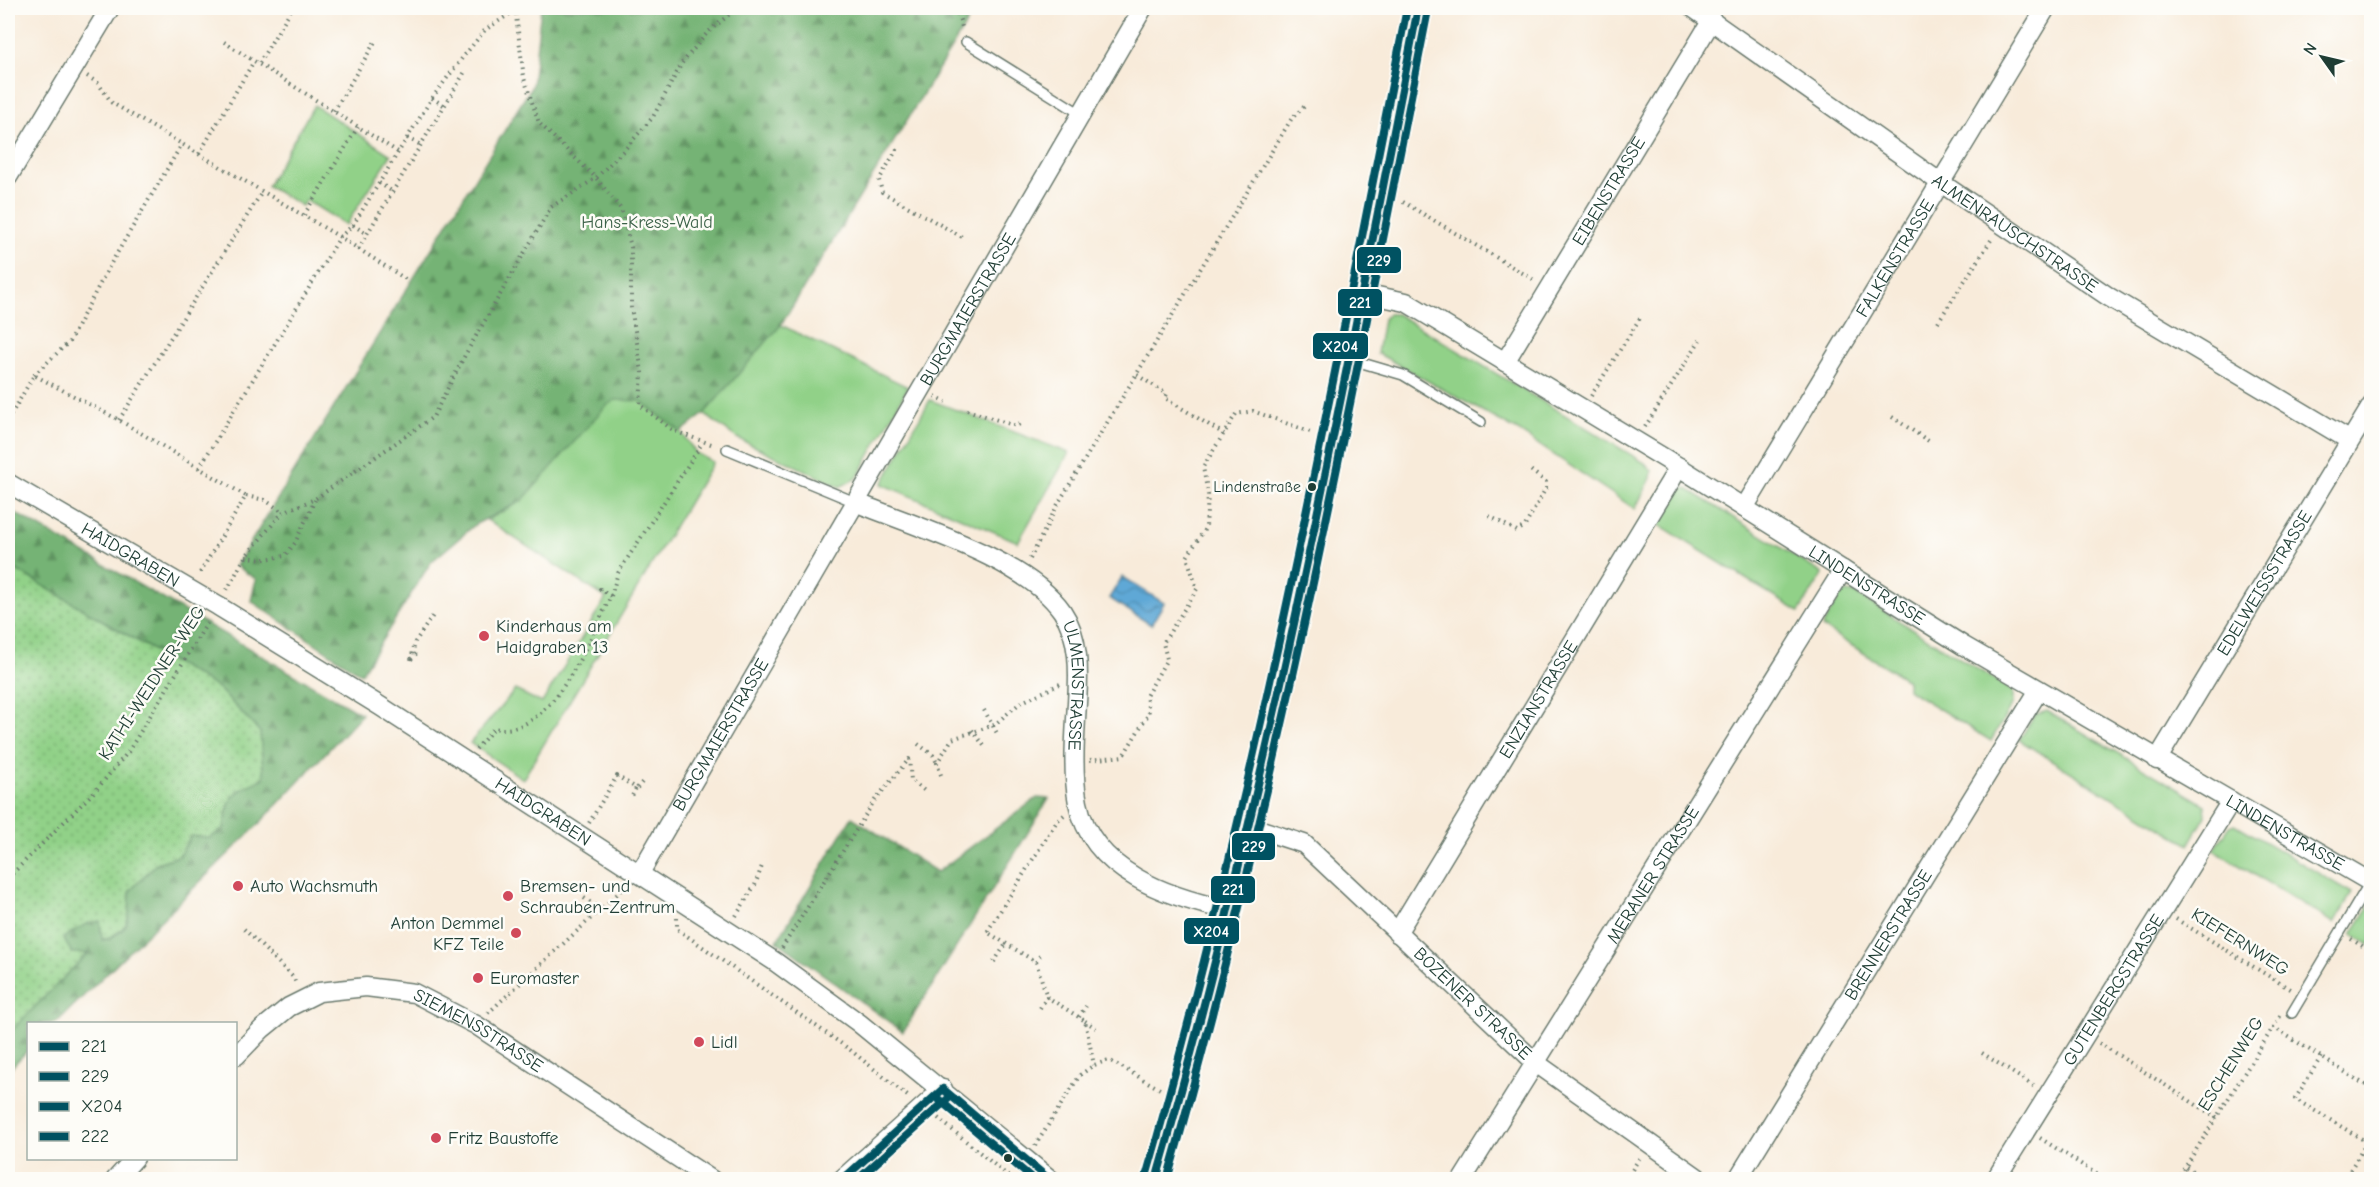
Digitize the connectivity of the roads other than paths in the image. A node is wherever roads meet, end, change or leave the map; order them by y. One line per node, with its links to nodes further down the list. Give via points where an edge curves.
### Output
1 (110, 8): 9 (street)
2 (1143, 8): 8 (street, BURGMAIERSTRASSE)
3 (1418, 8): 11 (main road)
4 (1694, 8): 6 (street, ALMENRAUSCHSTRASSE)
5 (2046, 8): 10 (street, FALKENSTRASSE)
6 (1712, 20): 10 (street, ALMENRAUSCHSTRASSE); 13 (street, EIBENSTRASSE)
7 (966, 42): 8 (lane)
8 (1081, 114): 20 (street, BURGMAIERSTRASSE)
9 (8, 177)
10 (1941, 183): 16 (street, ALMENRAUSCHSTRASSE, via 2109,297); 21 (street, FALKENSTRASSE)
11 (1363, 293): 12 (main road); 13 (street, LINDENSTRASSE, via 1406,302)
12 (1350, 359): 15 (lane, via 1403,375); 26 (main road)
13 (1505, 362): 18 (street, LINDENSTRASSE)
14 (2372, 405): 16 (street, EDELWEISSSTRASSE)
15 (1481, 422)
16 (2349, 440): 24 (street, EDELWEISSSTRASSE)
17 (727, 449): 20 (lane)
18 (1679, 467): 21 (street, LINDENSTRASSE); 30 (street, ENZIANSTRASSE)
19 (8, 483): 27 (street, HAIDGRABEN, via 218,606)
20 (855, 502): 27 (street, BURGMAIERSTRASSE); 29 (street, ULMENSTRASSE, via 1005,564 1043,588 1063,612 1075,641 1079,674 1078,803 1087,828 1112,861 1139,881)
21 (1744, 508): 22 (street, LINDENSTRASSE)
22 (1843, 570): 23 (street, LINDENSTRASSE); 33 (street, MERANER STRASSE)
23 (2039, 690): 24 (street, LINDENSTRASSE); 43 (street, BRENNERSTRASSE)
24 (2157, 760): 25 (street, LINDENSTRASSE)
25 (2231, 801): 28 (street, LINDENSTRASSE); 44 (street, GUTENBERGSTRASSE)
26 (1249, 826): 29 (main road); 30 (street, BOZENER STRASSE, via 1304,844)
27 (640, 873): 34 (street, HAIDGRABEN, via 774,961)
28 (2371, 883): 31 (lane, ESCHENWEG)
29 (1228, 910): 40 (main road)
30 (1397, 933): 33 (street, BOZENER STRASSE)
31 (2292, 1013)
32 (237, 1055): 37 (street, SIEMENSSTRASSE, via 289,1007 319,992 390,988 414,993 476,1025)
33 (1536, 1063): 41 (street, MERANER STRASSE); 42 (street, BOZENER STRASSE)
34 (943, 1089): 38 (street); 39 (street, HAIDGRABEN)
35 (133, 1160): 36 (street)
36 (115, 1179)
37 (711, 1179)
38 (841, 1179)
39 (1051, 1179)
40 (1156, 1179)
41 (1462, 1179)
42 (1701, 1179)
43 (1737, 1179)
44 (1995, 1179)

